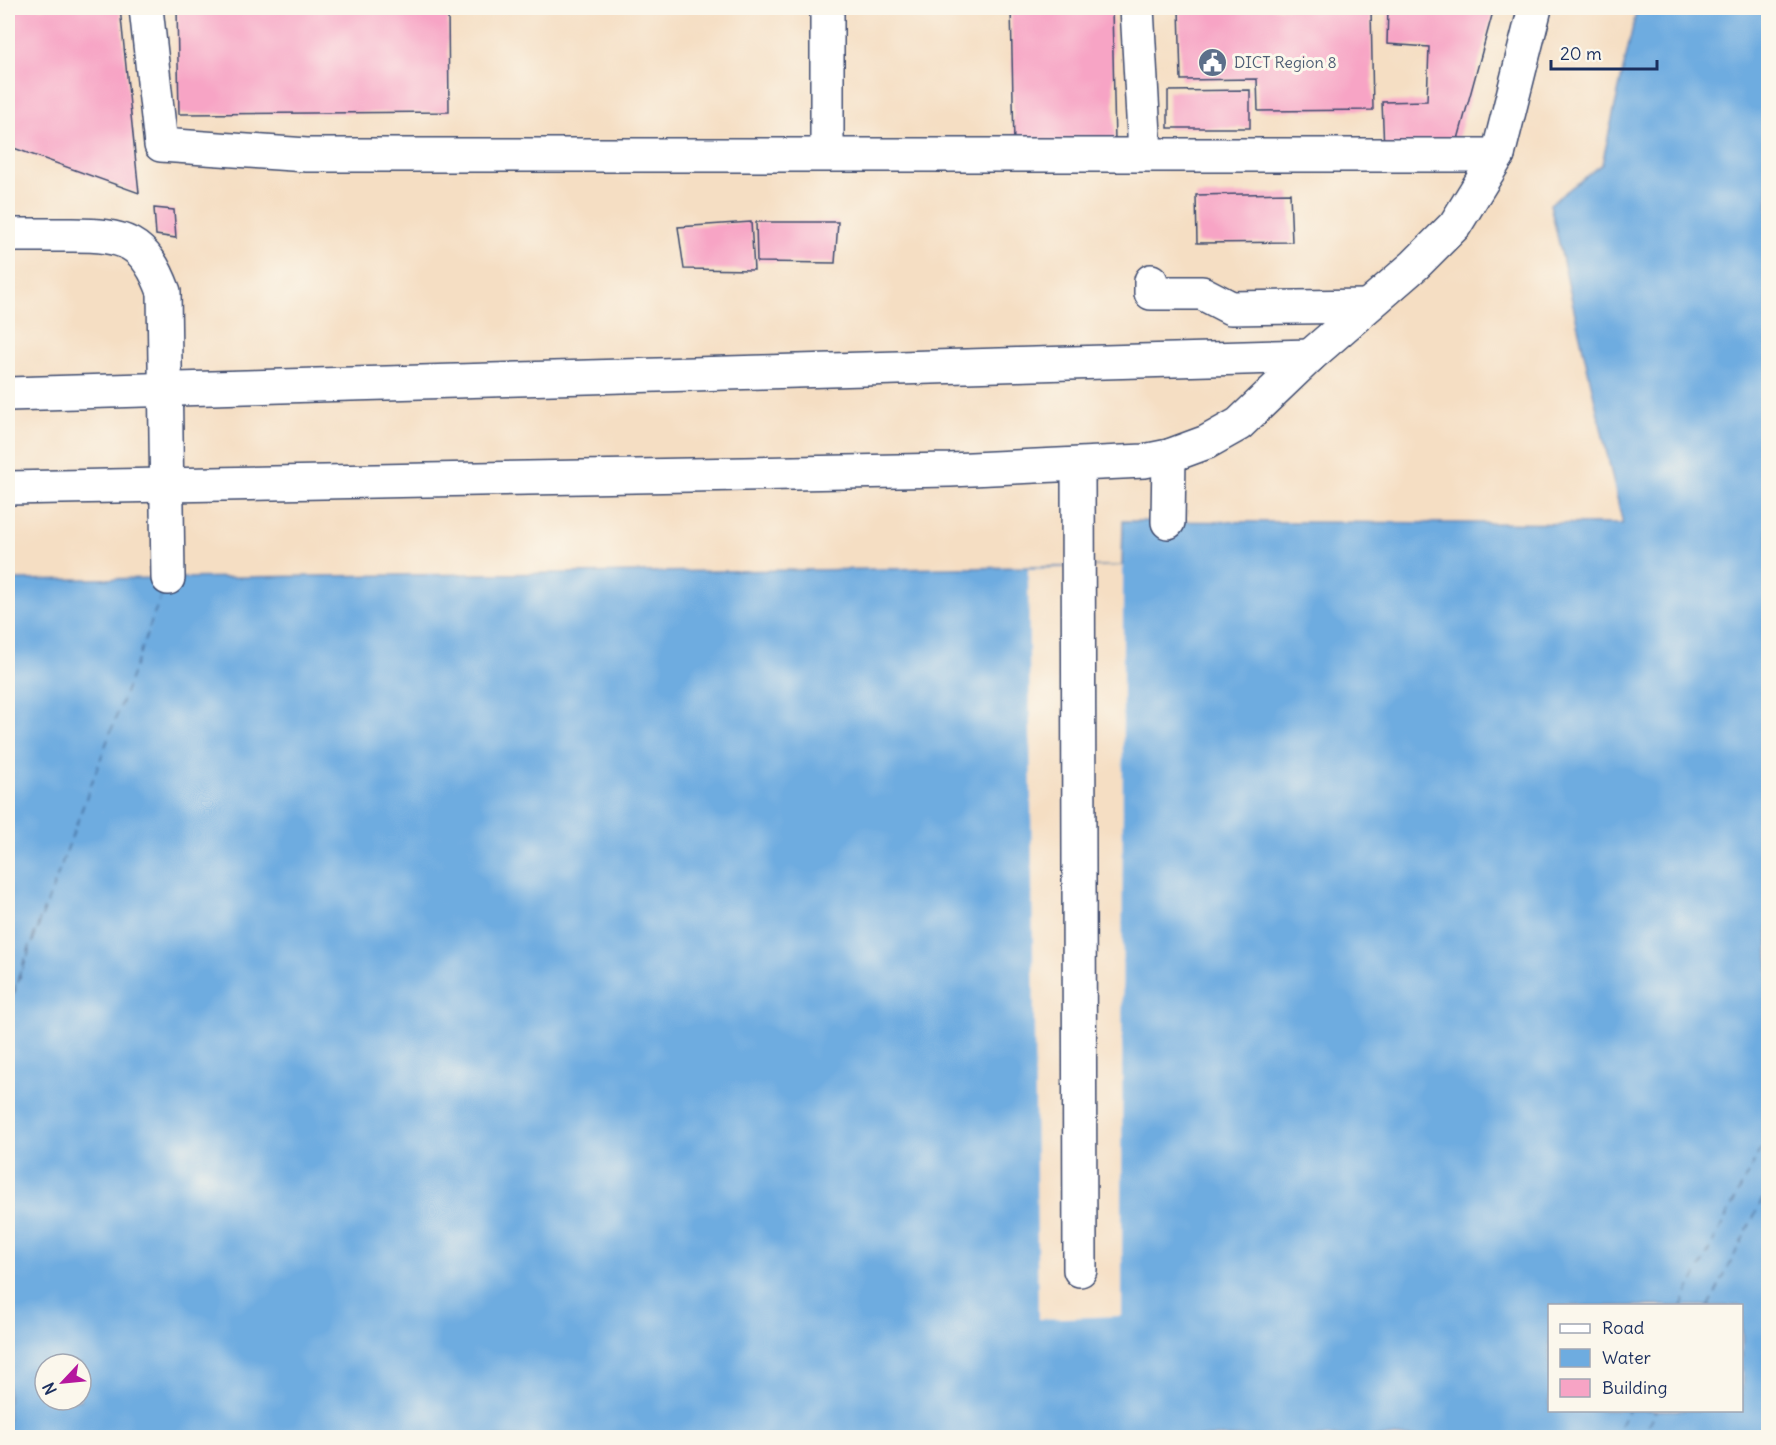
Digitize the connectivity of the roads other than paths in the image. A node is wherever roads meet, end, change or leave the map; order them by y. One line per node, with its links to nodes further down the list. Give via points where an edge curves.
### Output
1 (146, 8): 5 (street, via 161,145 307,155)
2 (827, 8): 5 (street)
3 (1137, 8): 6 (street)
4 (1535, 8): 7 (street)
5 (827, 153): 6 (street)
6 (1145, 153): 7 (street)
7 (1498, 155): 10 (street, via 1455,225)
8 (8, 235): 12 (street, via 108,235 136,247 156,272 164,292)
9 (1150, 281): 10 (street, via 1151,294 1202,293 1232,308)
10 (1367, 306): 11 (street)
11 (1310, 356): 12 (street); 14 (street, via 1239,424 1208,442)
12 (164, 390): 13 (street); 16 (street)
13 (8, 394)
14 (1169, 456): 15 (street); 18 (street)
15 (1078, 466): 16 (street); 20 (street)
16 (167, 485): 17 (street); 19 (street)
17 (8, 488)
18 (1168, 522)
19 (168, 578)
20 (1080, 1270)

